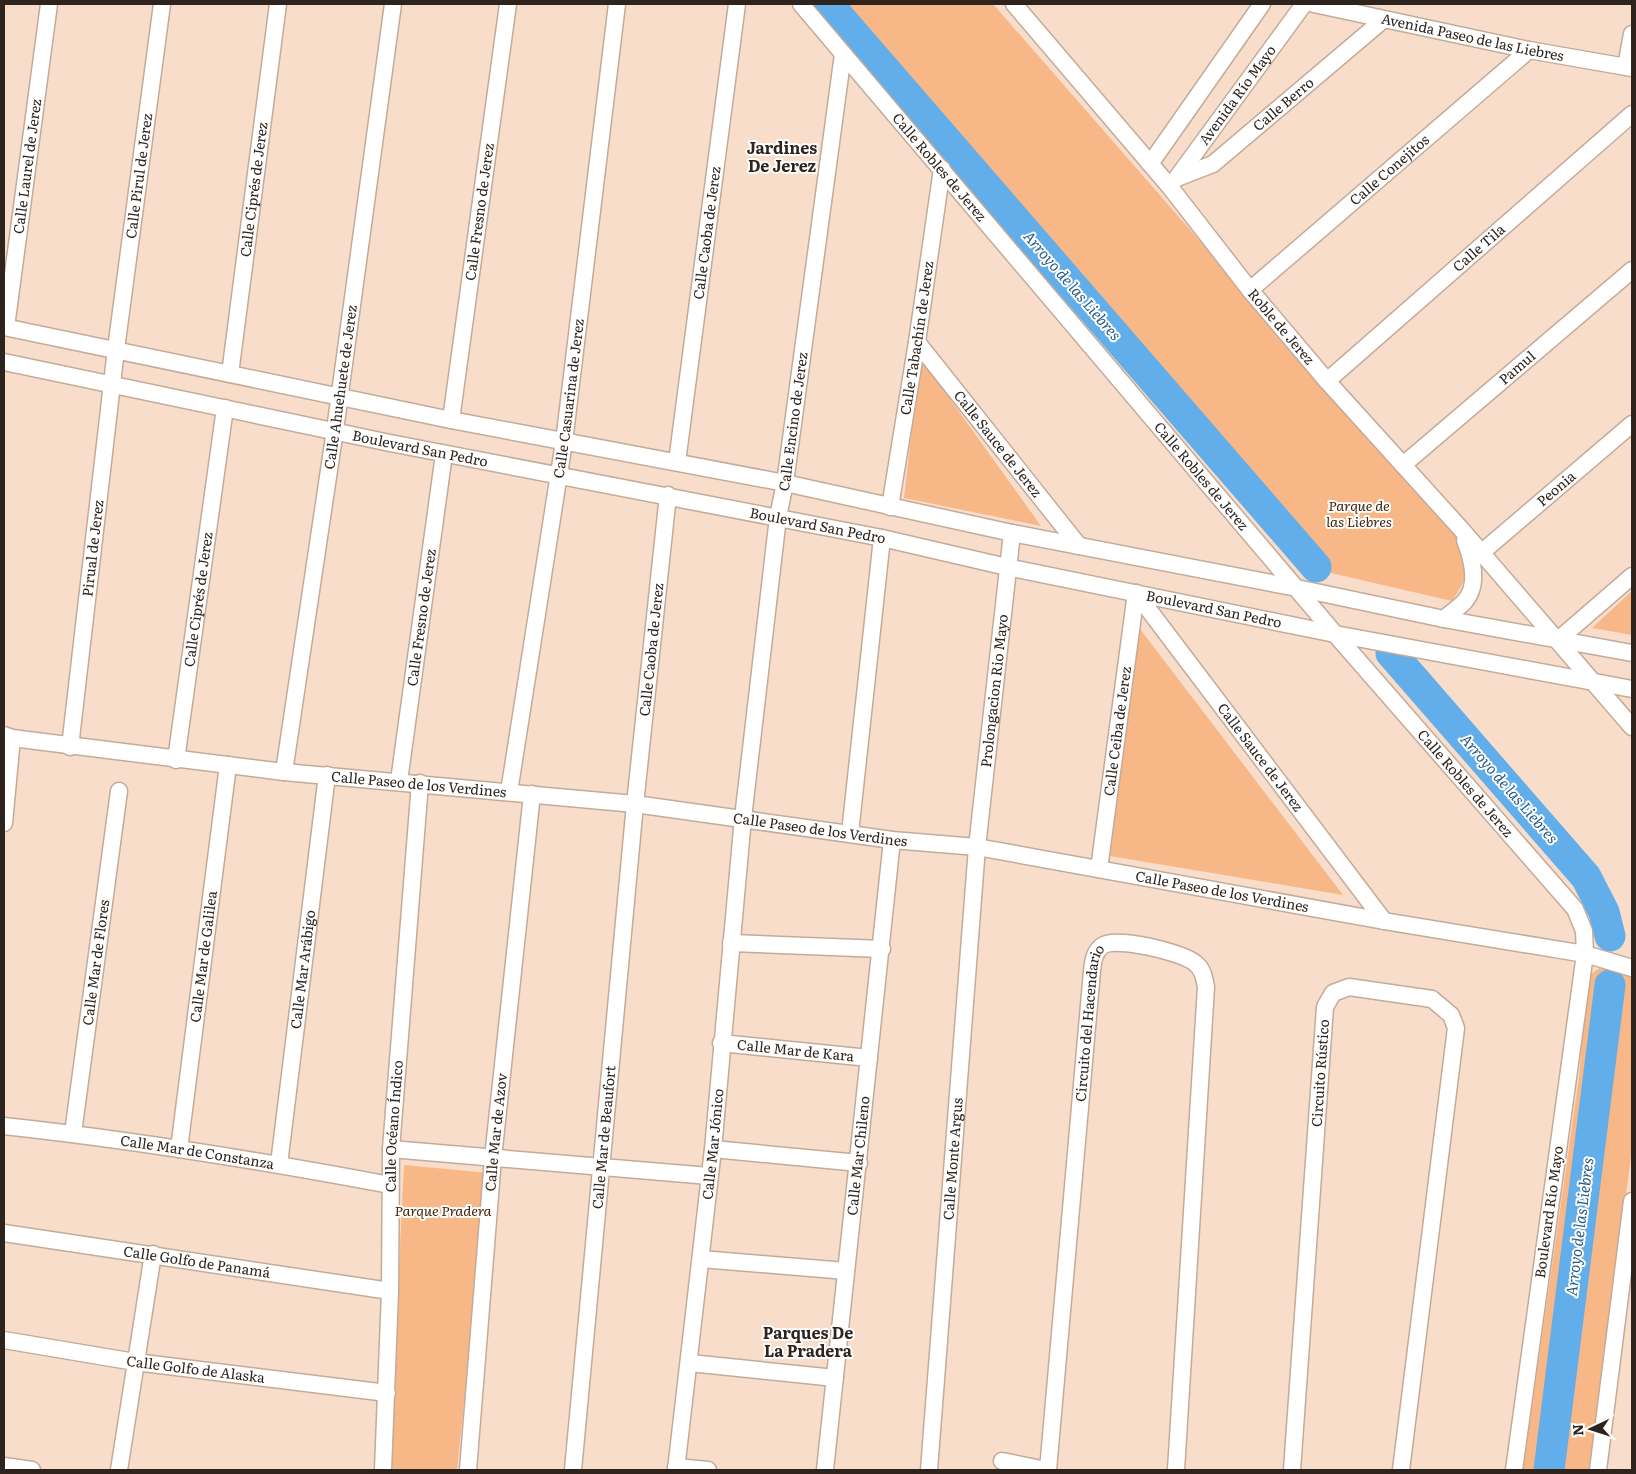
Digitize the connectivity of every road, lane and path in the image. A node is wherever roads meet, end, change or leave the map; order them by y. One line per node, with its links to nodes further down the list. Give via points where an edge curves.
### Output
1 (49, 4): 24 (street, Calle Laurel de Jerez)
2 (162, 4): 26 (street, Calle Pirul de Jerez)
3 (278, 4): 28 (street, Calle Ciprés de Jerez)
4 (394, 4): 31 (street, Calle Ahuehuete de Jerez)
5 (508, 4): 33 (street, Calle Fresno de Jerez)
6 (617, 4): 36 (street, Calle Casuarina de Jerez)
7 (737, 4): 38 (street, Calle Caoba de Jerez)
8 (801, 4): 16 (street, Calle Robles de Jerez)
9 (1014, 4): 19 (street, Roble de Jerez)
10 (1262, 4): 19 (street)
11 (1304, 4): 21 (street, Avenida Río Mayo)
12 (1314, 4): 13 (street, Avenida Paseo de las Liebres)
13 (1383, 20): 15 (street, Avenida Paseo de las Liebres); 21 (street, Calle Berro, via 1213,164)
14 (1632, 34): 17 (street)
15 (1529, 50): 17 (street, Avenida Paseo de las Liebres); 23 (street, Calle Conejitos)
16 (843, 54): 20 (street, Calle Robles de Jerez); 41 (street, Calle Encino de Jerez)
17 (1629, 67)
18 (1632, 114): 29 (street, Calle Tila)
19 (1150, 164): 21 (street, Roble de Jerez)
20 (942, 169): 25 (street, Calle Tabachín de Jerez); 52 (street, Calle Robles de Jerez)
21 (1174, 182): 23 (street, Roble de Jerez)
22 (1632, 270): 39 (street, Pamul)
23 (1250, 290): 29 (street, Roble de Jerez)
24 (5, 327): 26 (street)
25 (917, 342): 43 (street, Calle Tabachín de Jerez); 48 (street, Calle Sauce de Jerez)
26 (116, 349): 28 (street); 30 (street, Pirual de Jerez)
27 (4, 362): 30 (street, Boulevard San Pedro)
28 (230, 374): 31 (street)
29 (1327, 381): 39 (street, Roble de Jerez)
30 (111, 384): 32 (street, Boulevard San Pedro); 62 (street, Pirual de Jerez)
31 (338, 396): 33 (street); 35 (street, Calle Ahuehuete de Jerez)
32 (225, 408): 35 (street, Boulevard San Pedro); 63 (street, Calle Ciprés de Jerez)
33 (451, 420): 36 (street)
34 (1632, 424): 49 (street, Peonia)
35 (335, 430): 37 (street, Boulevard San Pedro); 65 (street, Calle Ahuehuete de Jerez)
36 (564, 442): 38 (street); 40 (street, Calle Casuarina de Jerez)
37 (444, 454): 40 (street, Boulevard San Pedro); 67 (street, Calle Fresno de Jerez)
38 (677, 462): 41 (street)
39 (1403, 465): 45 (street, Roble de Jerez)
40 (558, 476): 42 (street, Boulevard San Pedro); 70 (street, Calle Casuarina de Jerez)
41 (785, 483): 43 (street); 44 (street, Calle Encino de Jerez)
42 (668, 496): 44 (street, Boulevard San Pedro); 72 (street, Calle Caoba de Jerez)
43 (890, 507): 46 (street)
44 (778, 517): 47 (street, Boulevard San Pedro); 74 (street, Calle Encino de Jerez)
45 (1461, 529): 49 (street, Roble de Jerez); 54 (street, via 1473,561 1471,584 1466,599)
46 (1012, 533): 48 (street); 50 (street, Prolongacion Rio Mayo)
47 (882, 538): 50 (street, Boulevard San Pedro); 75 (street)
48 (1079, 546): 52 (street)
49 (1480, 553): 56 (street, Roble de Jerez)
50 (1007, 567): 53 (street, Boulevard San Pedro); 77 (street, Prolongacion Rio Mayo)
51 (1632, 576): 56 (street)
52 (1297, 588): 54 (street); 55 (street, Calle Robles de Jerez)
53 (1136, 593): 55 (street, Boulevard San Pedro); 78 (street, Calle Ceiba de Jerez); 79 (street, Calle Sauce de Jerez)
54 (1444, 619): 56 (street)
55 (1342, 635): 58 (street, Boulevard San Pedro); 82 (street, Calle Robles de Jerez, via 1561,891 1584,931)
56 (1558, 640): 57 (street); 58 (street, Roble de Jerez)
57 (1632, 653)
58 (1592, 682): 59 (street, Boulevard San Pedro); 60 (street, Roble de Jerez)
59 (1632, 689)
60 (1632, 727)
61 (8, 736): 62 (street, Calle Paseo de los Verdines); 73 (street)
62 (70, 747): 63 (street, Calle Paseo de los Verdines)
63 (176, 760): 64 (street, Calle Paseo de los Verdines)
64 (228, 765): 65 (street, Calle Paseo de los Verdines); 88 (street, Calle Mar de Galilea)
65 (284, 772): 66 (street, Calle Paseo de los Verdines)
66 (327, 775): 67 (street, Calle Paseo de los Verdines); 92 (street, Calle Mar Arábigo)
67 (399, 781): 68 (street, Calle Paseo de los Verdines)
68 (420, 783): 70 (street, Calle Paseo de los Verdines); 89 (street, Calle Océano Índico)
69 (119, 791): 87 (street, Calle Mar de Flores)
70 (509, 792): 71 (street, Calle Paseo de los Verdines)
71 (532, 794): 72 (street, Calle Paseo de los Verdines); 91 (street, Calle Mar de Azov)
72 (636, 804): 74 (street, Calle Paseo de los Verdines); 94 (street, Calle Mar de Beaufort)
73 (4, 817)
74 (743, 818): 75 (street, Calle Paseo de los Verdines); 80 (street, Calle Mar Jónico)
75 (850, 834): 76 (street, Calle Paseo de los Verdines)
76 (892, 840): 77 (street, Calle Paseo de los Verdines); 81 (street, Calle Mar Chileno)
77 (978, 848): 78 (street, Calle Paseo de los Verdines); 118 (street, Calle Monte Argus)
78 (1099, 870): 79 (street, Calle Paseo de los Verdines)
79 (1384, 921): 82 (street, Calle Paseo de los Verdines)
80 (731, 943): 81 (street); 84 (street, Calle Mar Jónico)
81 (882, 949): 85 (street, Calle Mar Chileno)
82 (1585, 954): 83 (street, Calle Paseo de los Verdines); 123 (street, Boulevard Río Mayo)
83 (1631, 968)
84 (721, 1043): 85 (street, Calle Mar de Kara); 90 (street, Calle Mar Jónico)
85 (870, 1058): 93 (street, Calle Mar Chileno)
86 (4, 1126): 87 (street, Calle Mar de Constanza)
87 (73, 1133): 88 (street, Calle Mar de Constanza)
88 (179, 1149): 92 (street, Calle Mar de Constanza)
89 (391, 1149): 91 (street); 96 (street, Calle Océano Índico)
90 (713, 1149): 93 (street); 95 (street, Calle Mar Jónico)
91 (493, 1158): 94 (street); 114 (street, Calle Mar de Azov)
92 (279, 1164): 96 (street, Calle Mar de Constanza)
93 (859, 1164): 101 (street, Calle Mar Chileno)
94 (602, 1168): 95 (street); 115 (street, Calle Mar de Beaufort)
95 (709, 1176): 100 (street, Calle Mar Jónico)
96 (390, 1185): 102 (street, Calle Océano Índico)
97 (1632, 1201): 124 (street)
98 (4, 1233): 99 (street, Calle Golfo de Panamá)
99 (153, 1254): 102 (street, Calle Golfo de Panamá); 104 (street)
100 (701, 1259): 101 (street); 105 (street, Calle Mar Jónico)
101 (846, 1271): 106 (street, Calle Mar Chileno)
102 (390, 1290): 107 (street, Calle Océano Índico)
103 (4, 1340): 104 (street, Calle Golfo de Alaska)
104 (135, 1362): 107 (street, Calle Golfo de Alaska); 112 (street)
105 (690, 1362): 106 (street); 110 (street, Calle Mar Jónico)
106 (835, 1378): 117 (street, Calle Mar Chileno)
107 (387, 1393): 113 (street, Calle Océano Índico)
108 (1002, 1461): 119 (street, Circuito del Hacendario)
109 (4, 1466): 111 (street)
110 (676, 1469): 116 (street)
111 (32, 1470)
112 (119, 1470)
113 (383, 1470)
114 (468, 1470)
115 (573, 1470)
116 (708, 1470)
117 (825, 1470)
118 (929, 1470)
119 (1047, 1470): 120 (street, Circuito del Hacendario, via 1092,971 1098,950 1103,945 1119,942 1195,962 1203,971 1206,987)
120 (1176, 1470)
121 (1292, 1470): 122 (street, Circuito Rústico, via 1325,1007 1332,993 1349,987 1432,999 1451,1015 1456,1028)
122 (1401, 1470)
123 (1514, 1470)
124 (1598, 1470)

